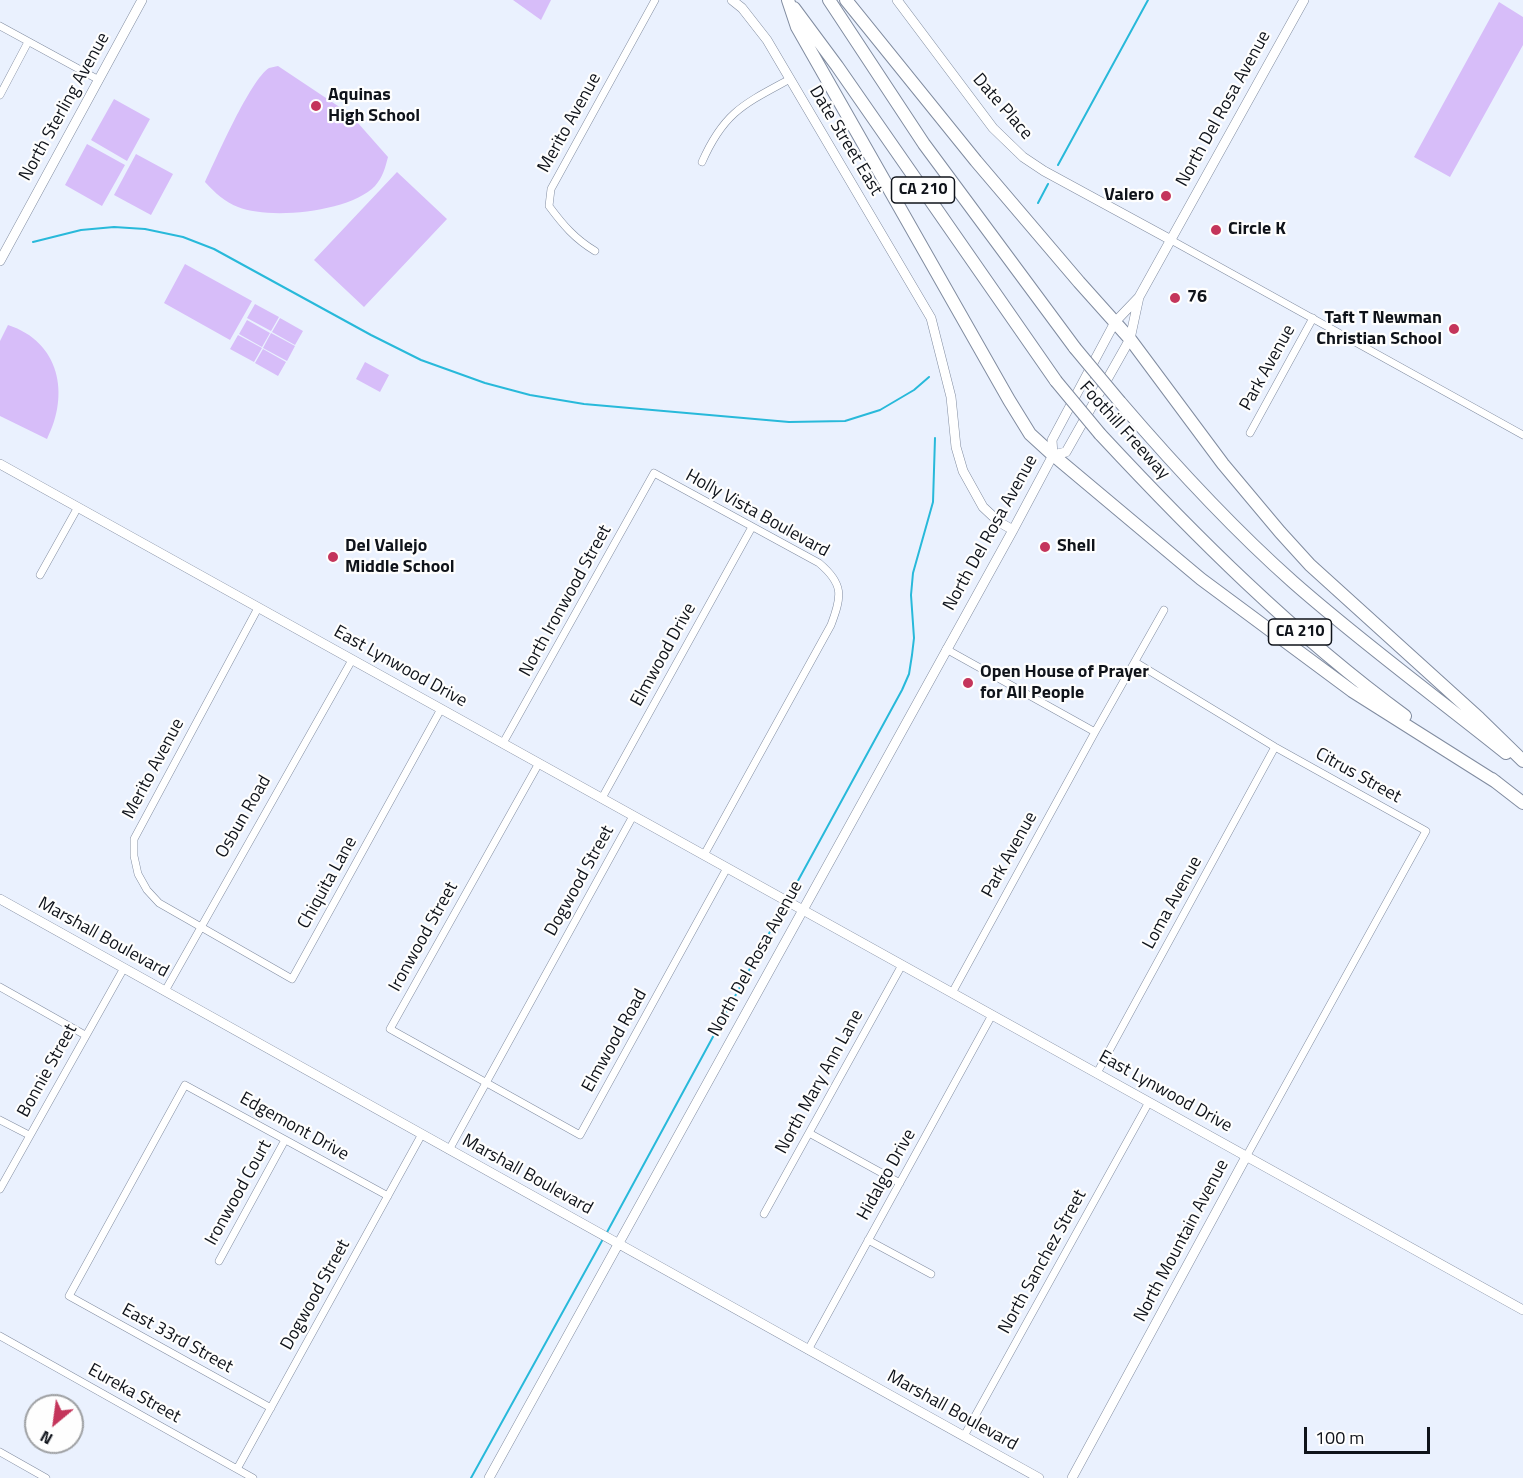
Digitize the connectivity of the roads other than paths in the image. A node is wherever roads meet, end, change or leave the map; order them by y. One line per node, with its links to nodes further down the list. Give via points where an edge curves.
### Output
1 (142, 0): 12 (main road, North Sterling Avenue)
2 (655, 0): 16 (street, Merito Avenue, via 551,189 549,206 580,241)
3 (732, 0): 11 (main road, Date Street East, via 767,40)
4 (788, 0): 24 (highway, via 797,27 1009,400 1030,434); 43 (highway, Foothill Freeway / CA 210, bridge, via 1056,381 1101,434 1173,512 1272,608 1369,689)
5 (829, 0): 42 (highway, Foothill Freeway / CA 210, bridge, via 924,144 1075,348 1169,459 1293,582)
6 (846, 0): 20 (highway, via 976,161)
7 (897, 0): 15 (main road, Date Place, via 993,128 1023,157)
8 (1304, 0): 15 (main road, North Del Rosa Avenue)
9 (2, 27): 10 (street)
10 (28, 42): 12 (street); 13 (street)
11 (790, 79): 14 (street, via 734,112 712,140); 29 (main road, Date Street East, via 931,318 951,397 956,447 963,471 983,507)
12 (99, 80): 17 (main road, North Sterling Avenue)
13 (0, 95)
14 (702, 162)
15 (1171, 240): 18 (main road, North Del Rosa Avenue); 19 (street)
16 (595, 251)
17 (0, 261)
18 (1139, 297): 20 (main road, North Del Rosa Avenue); 21 (main road, North Del Rosa Avenue)
19 (1313, 318): 22 (street, Park Avenue); 23 (street)
20 (1115, 322): 21 (highway); 24 (main road, North Del Rosa Avenue, via 1052,440)
21 (1130, 339): 24 (main road, North Del Rosa Avenue, via 1066,452); 40 (highway, via 1223,464 1310,565)
22 (1250, 433)
23 (1523, 435)
24 (1053, 455): 29 (main road, North Del Rosa Avenue); 43 (highway, via 1243,612 1352,691)
25 (0, 464): 27 (main road, East Lynwood Drive)
26 (654, 473): 28 (street, Holly Vista Boulevard); 38 (street, North Ironwood Street)
27 (78, 507): 30 (street); 31 (main road, East Lynwood Drive)
28 (752, 527): 44 (street, Elmwood Drive); 48 (street, Holly Vista Boulevard, via 832,574 840,597 831,625)
29 (1013, 530): 33 (main road, North Del Rosa Avenue)
30 (40, 575)
31 (258, 608): 34 (main road, East Lynwood Drive); 52 (street, Merito Avenue, via 134,839 138,874 147,890 159,903)
32 (1164, 610): 35 (street, Park Avenue)
33 (946, 649): 37 (street); 51 (main road, North Del Rosa Avenue)
34 (352, 660): 36 (main road, East Lynwood Drive); 52 (street, Osbun Road)
35 (1135, 662): 37 (street, Park Avenue); 39 (street, Citrus Street)
36 (441, 709): 38 (main road, East Lynwood Drive); 52 (street, Chiquita Lane, via 292,979)
37 (1095, 732): 57 (street, Park Avenue)
38 (503, 743): 41 (main road, East Lynwood Drive)
39 (1275, 747): 47 (street, Citrus Street); 60 (street, Loma Avenue)
40 (1523, 761)
41 (539, 763): 44 (main road, East Lynwood Drive); 61 (street, Ironwood Street, via 390,1029)
42 (1523, 767)
43 (1497, 782): 45 (highway, Foothill Freeway / CA 210)
44 (602, 798): 46 (main road, East Lynwood Drive)
45 (1523, 803)
46 (633, 816): 48 (main road, East Lynwood Drive); 61 (street, Dogwood Street)
47 (1426, 831): 69 (street, North Mountain Avenue)
48 (704, 855): 49 (main road, East Lynwood Drive)
49 (727, 868): 51 (main road, East Lynwood Drive); 61 (street, Elmwood Road, via 580,1134)
50 (0, 899): 54 (main road, Marshall Boulevard)
51 (802, 909): 53 (main road, East Lynwood Drive); 75 (main road, North Del Rosa Avenue)
52 (199, 927): 56 (street, Osbun Road)
53 (902, 965): 57 (main road, East Lynwood Drive); 64 (street, North Mary Ann Lane)
54 (124, 968): 56 (main road, Marshall Boulevard); 59 (street, Bonnie Street)
55 (0, 987): 59 (street)
56 (165, 991): 65 (main road, Marshall Boulevard)
57 (952, 993): 58 (main road, East Lynwood Drive)
58 (993, 1015): 60 (main road, East Lynwood Drive); 70 (street, Hidalgo Drive)
59 (85, 1035): 66 (street, Bonnie Street)
60 (1097, 1073): 62 (main road, East Lynwood Drive)
61 (486, 1082): 68 (street, Dogwood Street)
62 (1149, 1102): 69 (main road, East Lynwood Drive); 83 (street, North Sanchez Street)
63 (0, 1120): 66 (street)
64 (809, 1133): 70 (street); 73 (street, North Mary Ann Lane)
65 (422, 1134): 68 (main road, Marshall Boulevard); 72 (street, Dogwood Street)
66 (29, 1135): 71 (street, Bonnie Street)
67 (285, 1140): 72 (street, Edgemont Drive); 76 (street, Ironwood Court); 78 (street, Edgemont Drive, via 185,1085)
68 (449, 1150): 75 (main road, Marshall Boulevard)
69 (1246, 1156): 79 (main road, East Lynwood Drive); 90 (main road, North Mountain Avenue)
70 (900, 1183): 74 (street, Hidalgo Drive)
71 (0, 1189)
72 (388, 1196): 82 (street, Dogwood Street)
73 (764, 1215)
74 (868, 1240): 77 (street); 81 (street, Hidalgo Drive)
75 (613, 1241): 81 (main road, Marshall Boulevard); 88 (main road, North Del Rosa Avenue)
76 (219, 1261)
77 (931, 1274)
78 (69, 1296): 82 (street, East 33rd Street)
79 (1523, 1310)
80 (0, 1336): 85 (street, Eureka Street)
81 (808, 1350): 83 (main road, Marshall Boulevard)
82 (271, 1408): 85 (street, Dogwood Street)
83 (964, 1436): 89 (main road, Marshall Boulevard)
84 (0, 1452): 86 (street)
85 (237, 1469): 87 (street, Eureka Street)
86 (46, 1478)
87 (253, 1478)
88 (489, 1478)
89 (1039, 1478)
90 (1072, 1478)

